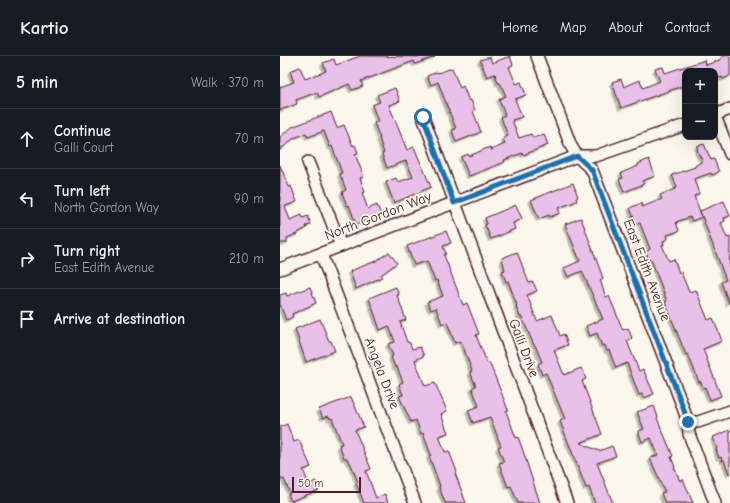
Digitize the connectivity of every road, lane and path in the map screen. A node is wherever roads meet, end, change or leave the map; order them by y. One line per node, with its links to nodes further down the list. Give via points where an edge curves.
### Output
1 (537, 56): 8 (street, East Edith Avenue)
2 (730, 109): 3 (street)
3 (718, 114)
4 (423, 117): 10 (street, Galli Drive)
5 (718, 123): 7 (street)
6 (682, 126): 8 (street, North Gordon Way, via 596,156)
7 (730, 154)
8 (577, 156): 10 (street, North Gordon Way); 15 (street, East Edith Avenue, via 592,170)
9 (308, 162): 11 (street)
10 (454, 203): 11 (street, North Gordon Way); 17 (street, Galli Drive)
11 (341, 246): 12 (street, North Gordon Way)
12 (321, 254): 13 (street, North Gordon Way); 16 (street, Angela Drive)
13 (280, 270)
14 (730, 411): 15 (street, via 698,422)
15 (688, 422): 18 (street, East Edith Avenue, via 689,434)
16 (416, 503)
17 (567, 503)
18 (715, 503)

